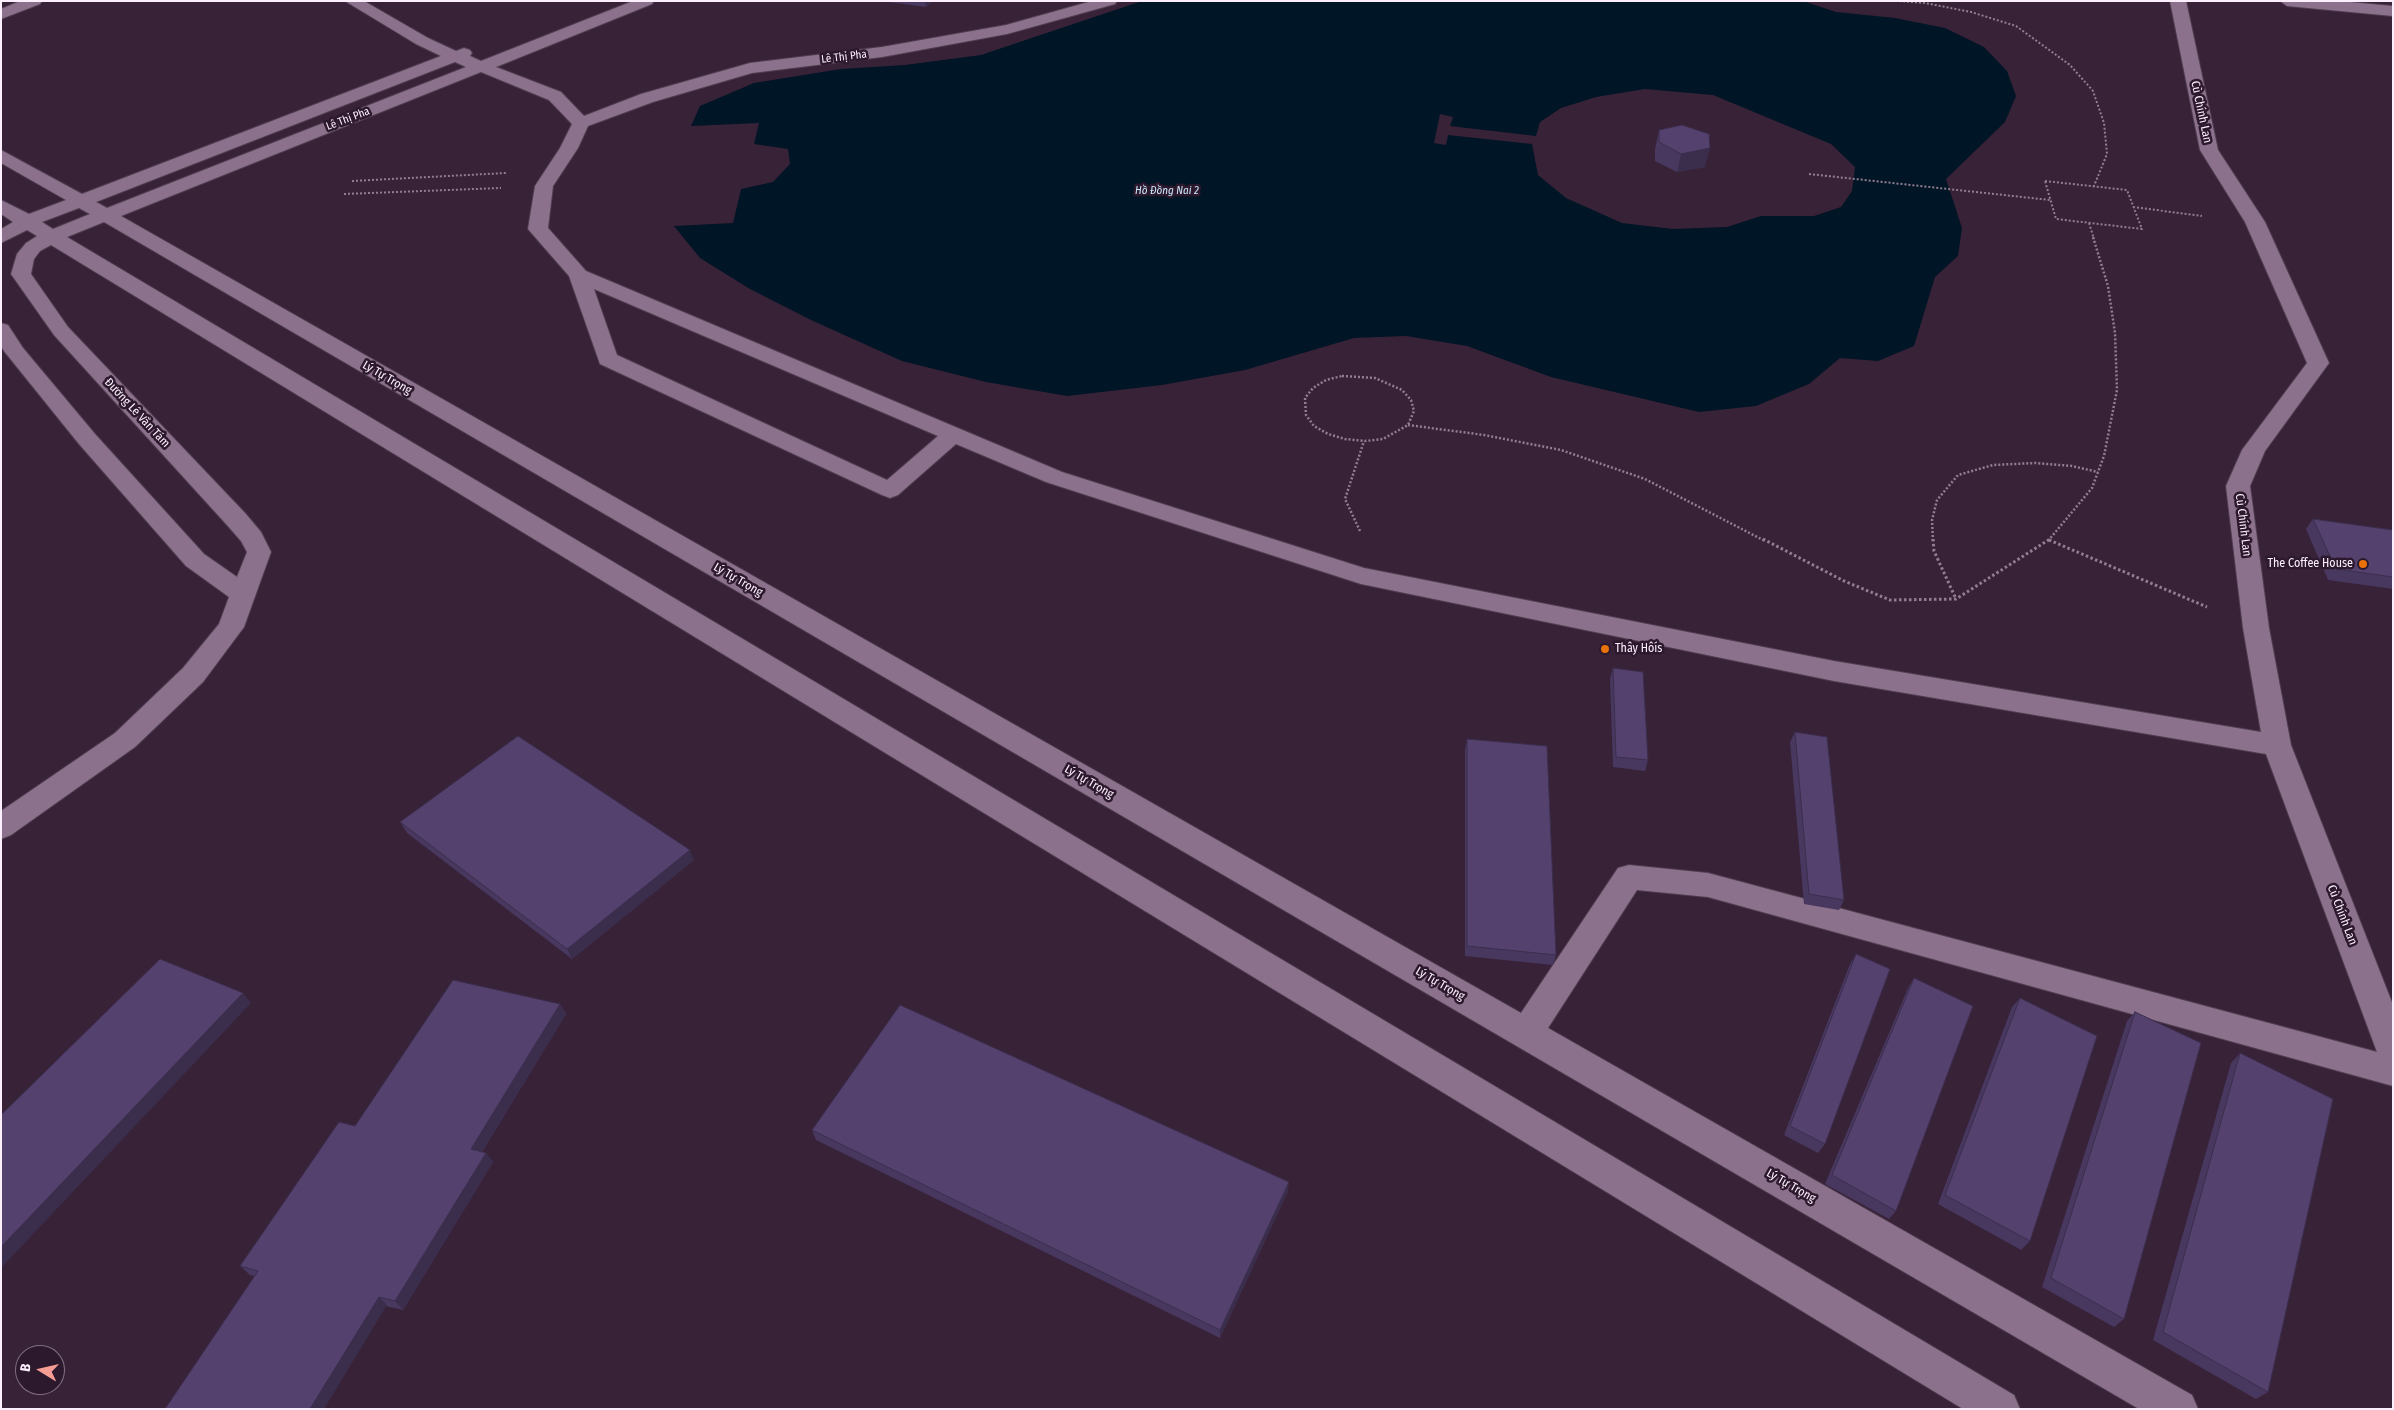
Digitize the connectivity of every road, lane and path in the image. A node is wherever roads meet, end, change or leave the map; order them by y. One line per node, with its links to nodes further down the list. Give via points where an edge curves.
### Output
1 (35, 1): 9 (street)
2 (352, 1): 10 (street)
3 (647, 1): 11 (street, Lê Thị Pha)
4 (1110, 1): 12 (street, Lê Thị Pha, via 1007,29 892,51 750,68 647,98)
5 (1899, 1): 17 (path, via 1971,12 2016,26 2070,66 2093,91 2104,123 2107,154)
6 (2178, 1): 23 (street, Cù Chính Lan, via 2209,150)
7 (2287, 1): 8 (street)
8 (2393, 11)
9 (1, 14)
10 (454, 56): 11 (street); 22 (street)
11 (482, 56): 12 (street, via 555,96); 22 (street, Lê Thị Pha)
12 (581, 122): 15 (street)
13 (1, 155): 22 (street, Lý Tự Trọng)
14 (1809, 174): 19 (path)
15 (548, 179): 16 (path); 18 (path); 27 (street, via 538,230)
16 (352, 181)
17 (2094, 186): 19 (path, via 2045,181); 21 (path, via 2127,190)
18 (344, 194)
19 (2050, 200): 24 (path, via 2056,219)
20 (1, 206): 25 (street)
21 (2134, 207): 23 (path); 24 (path, via 2142,229)
22 (93, 208): 25 (street, Lê Thị Pha); 25 (street); 40 (street, Lý Tự Trọng)
23 (2255, 222): 37 (street, Cù Chính Lan, via 2318,363 2254,450 2238,486)
24 (2089, 223): 32 (path, via 2108,286 2117,390)
25 (38, 229): 26 (street); 35 (street, Đường Lê Văn Tám, via 33,247 24,258 22,274 61,331 252,538 259,552); 43 (street)
26 (1, 237)
27 (579, 275): 30 (street); 30 (street, via 608,359 890,490)
28 (1, 329): 35 (street, via 87,440 195,560)
29 (1408, 425): 31 (path, via 1397,434); 31 (path, via 1414,411 1411,400 1392,384 1375,378 1342,376 1313,388 1305,398 1306,415 1314,426 1336,437); 36 (path, via 1561,450 1645,479 1844,581 1890,600)
30 (954, 434): 34 (street, via 1054,477)
31 (1364, 441): 34 (path, via 1346,499 1363,538)
32 (2098, 472): 33 (path, via 2092,488); 36 (path, via 2035,463 1993,465 1958,475 1937,500 1932,520 1934,551)
33 (2049, 540): 36 (path); 37 (path)
34 (1361, 576): 38 (street, via 1834,671)
35 (243, 594): 39 (street, Đường Lê Văn Tám, via 232,627 193,675 124,740)
36 (1956, 599)
37 (2256, 628): 38 (street, Cù Chính Lan)
38 (2277, 745): 41 (street, Cù Chính Lan)
39 (1, 827)
40 (1526, 1034): 42 (street, via 1629,877 1708,885); 44 (street, Lý Tự Trọng)
41 (2393, 1049)
42 (2393, 1071)
43 (2000, 1409)
44 (2178, 1409)

